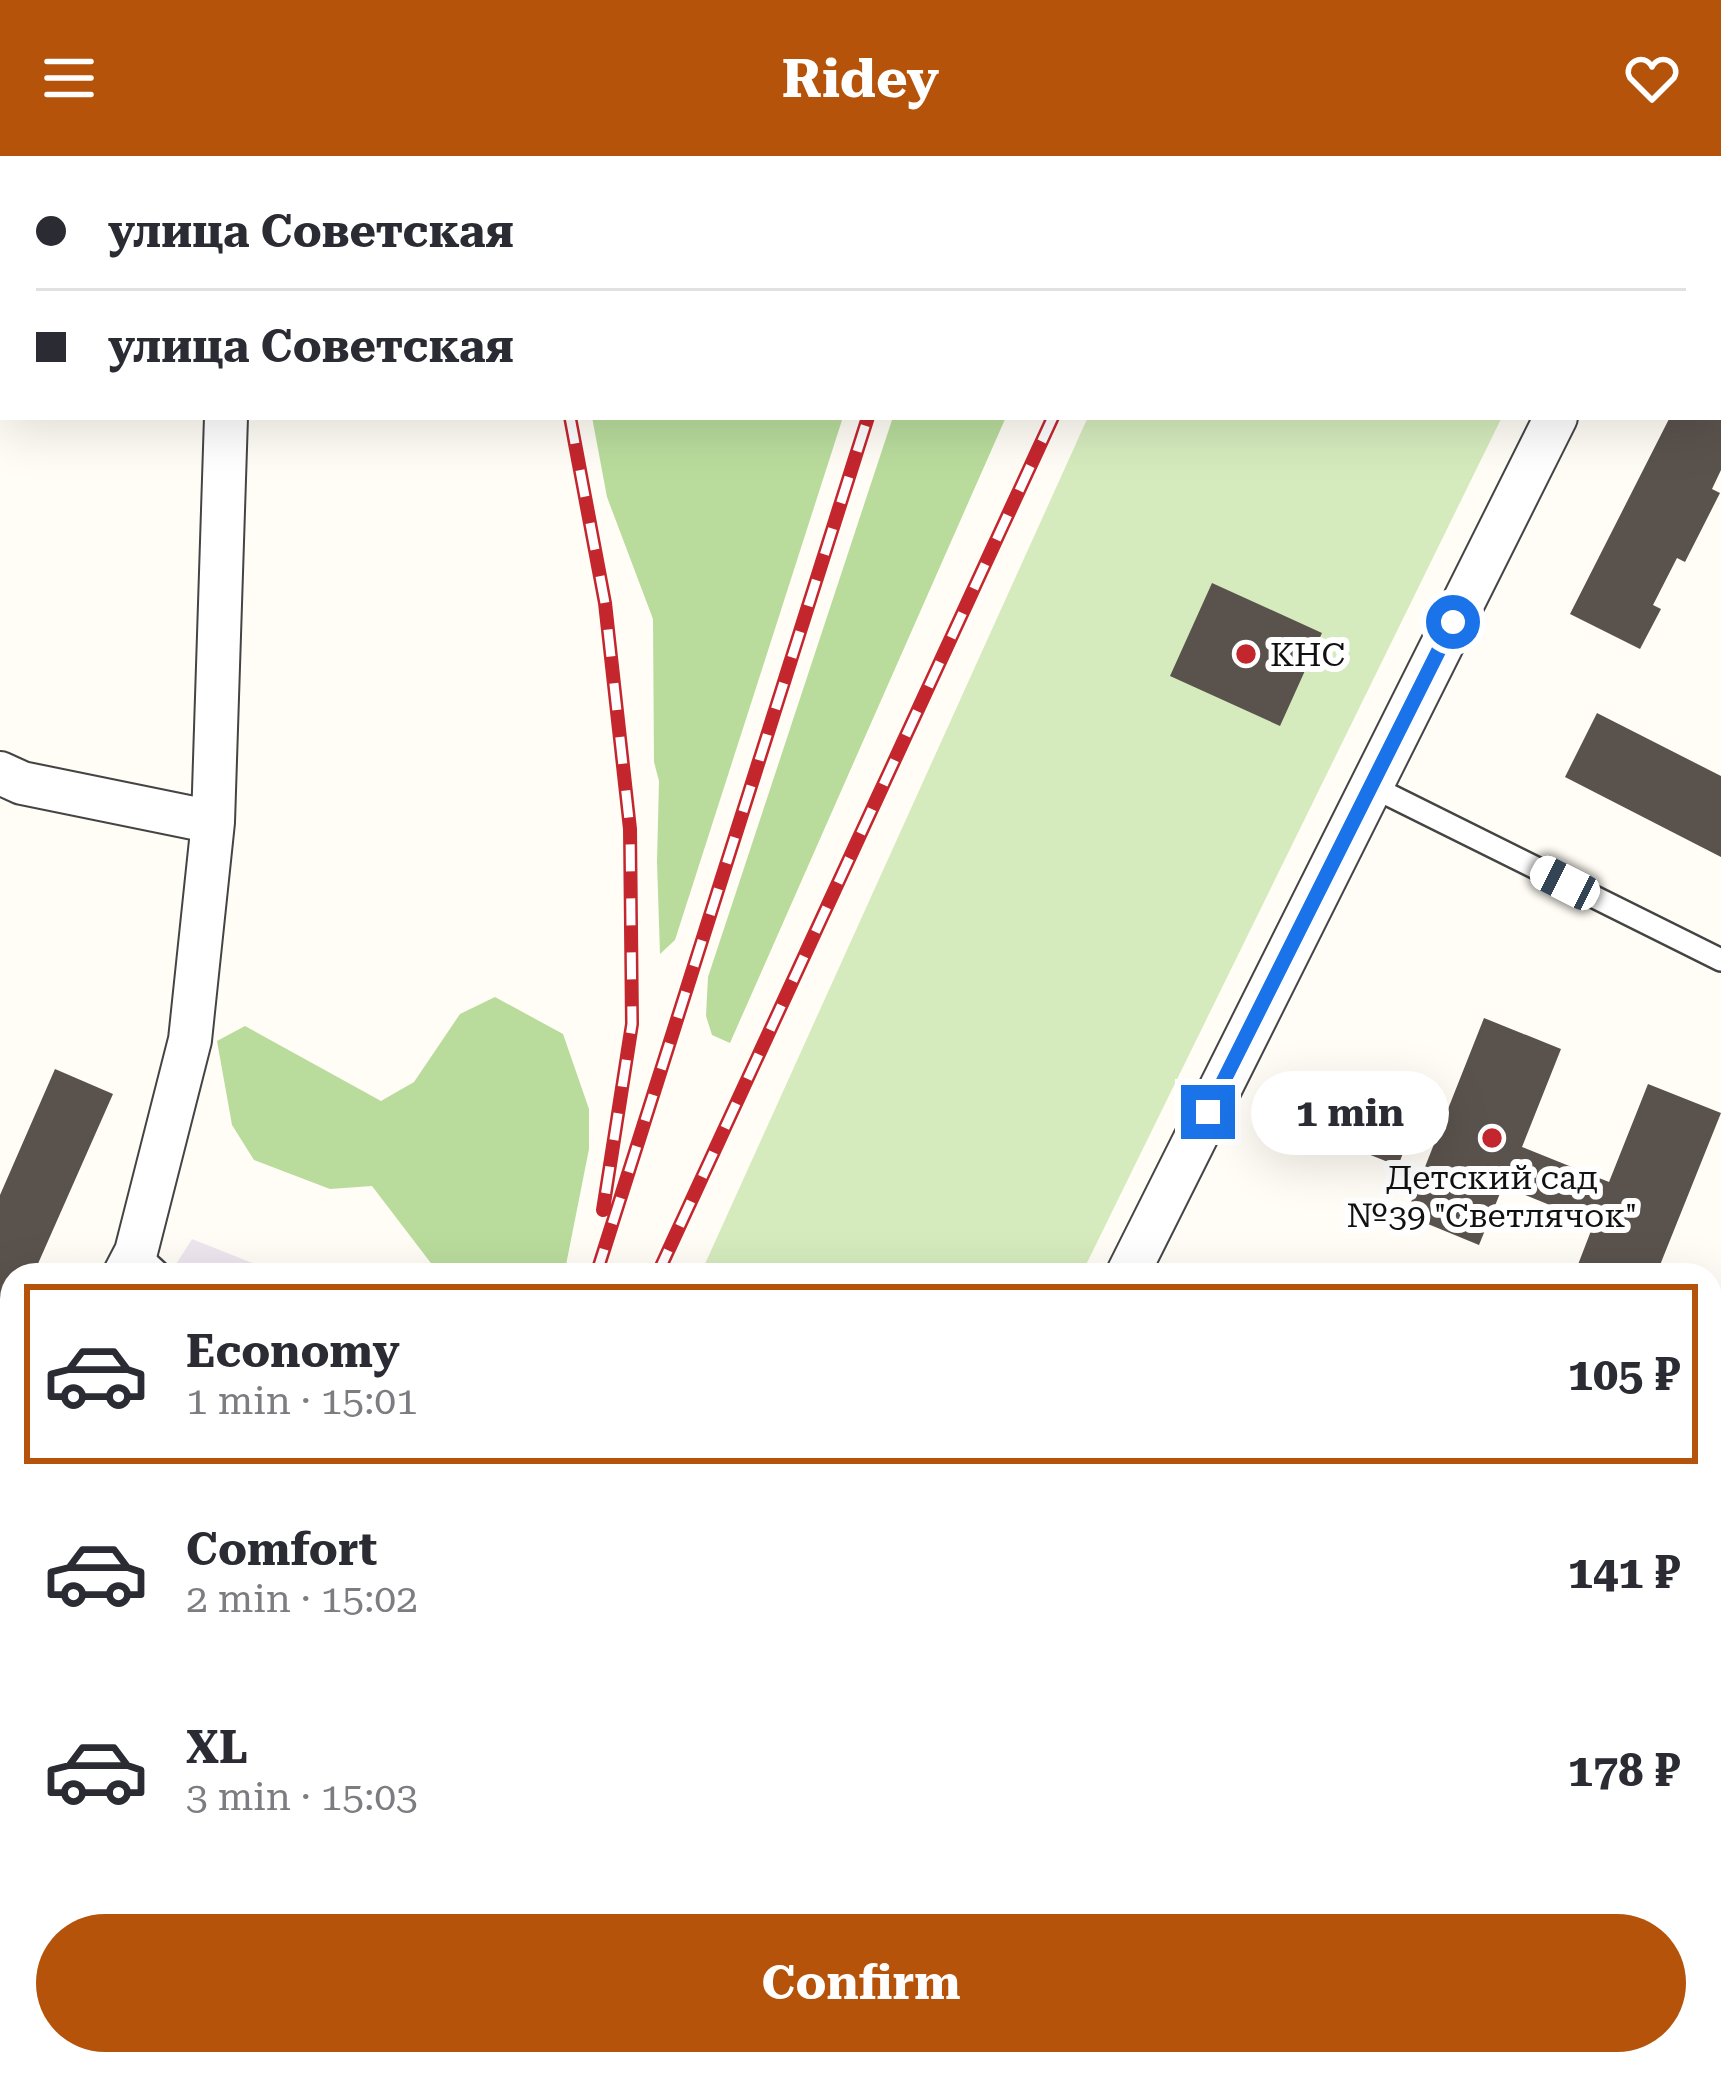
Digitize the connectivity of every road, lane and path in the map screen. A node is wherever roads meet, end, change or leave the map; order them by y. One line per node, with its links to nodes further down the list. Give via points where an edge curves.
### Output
1 (226, 420): 5 (street)
2 (1554, 420): 4 (street)
3 (0, 773): 5 (street)
4 (1371, 786): 6 (lane); 8 (street)
5 (213, 822): 7 (street, via 190,1040)
6 (1721, 960)
7 (142, 1263)
8 (1133, 1263)

